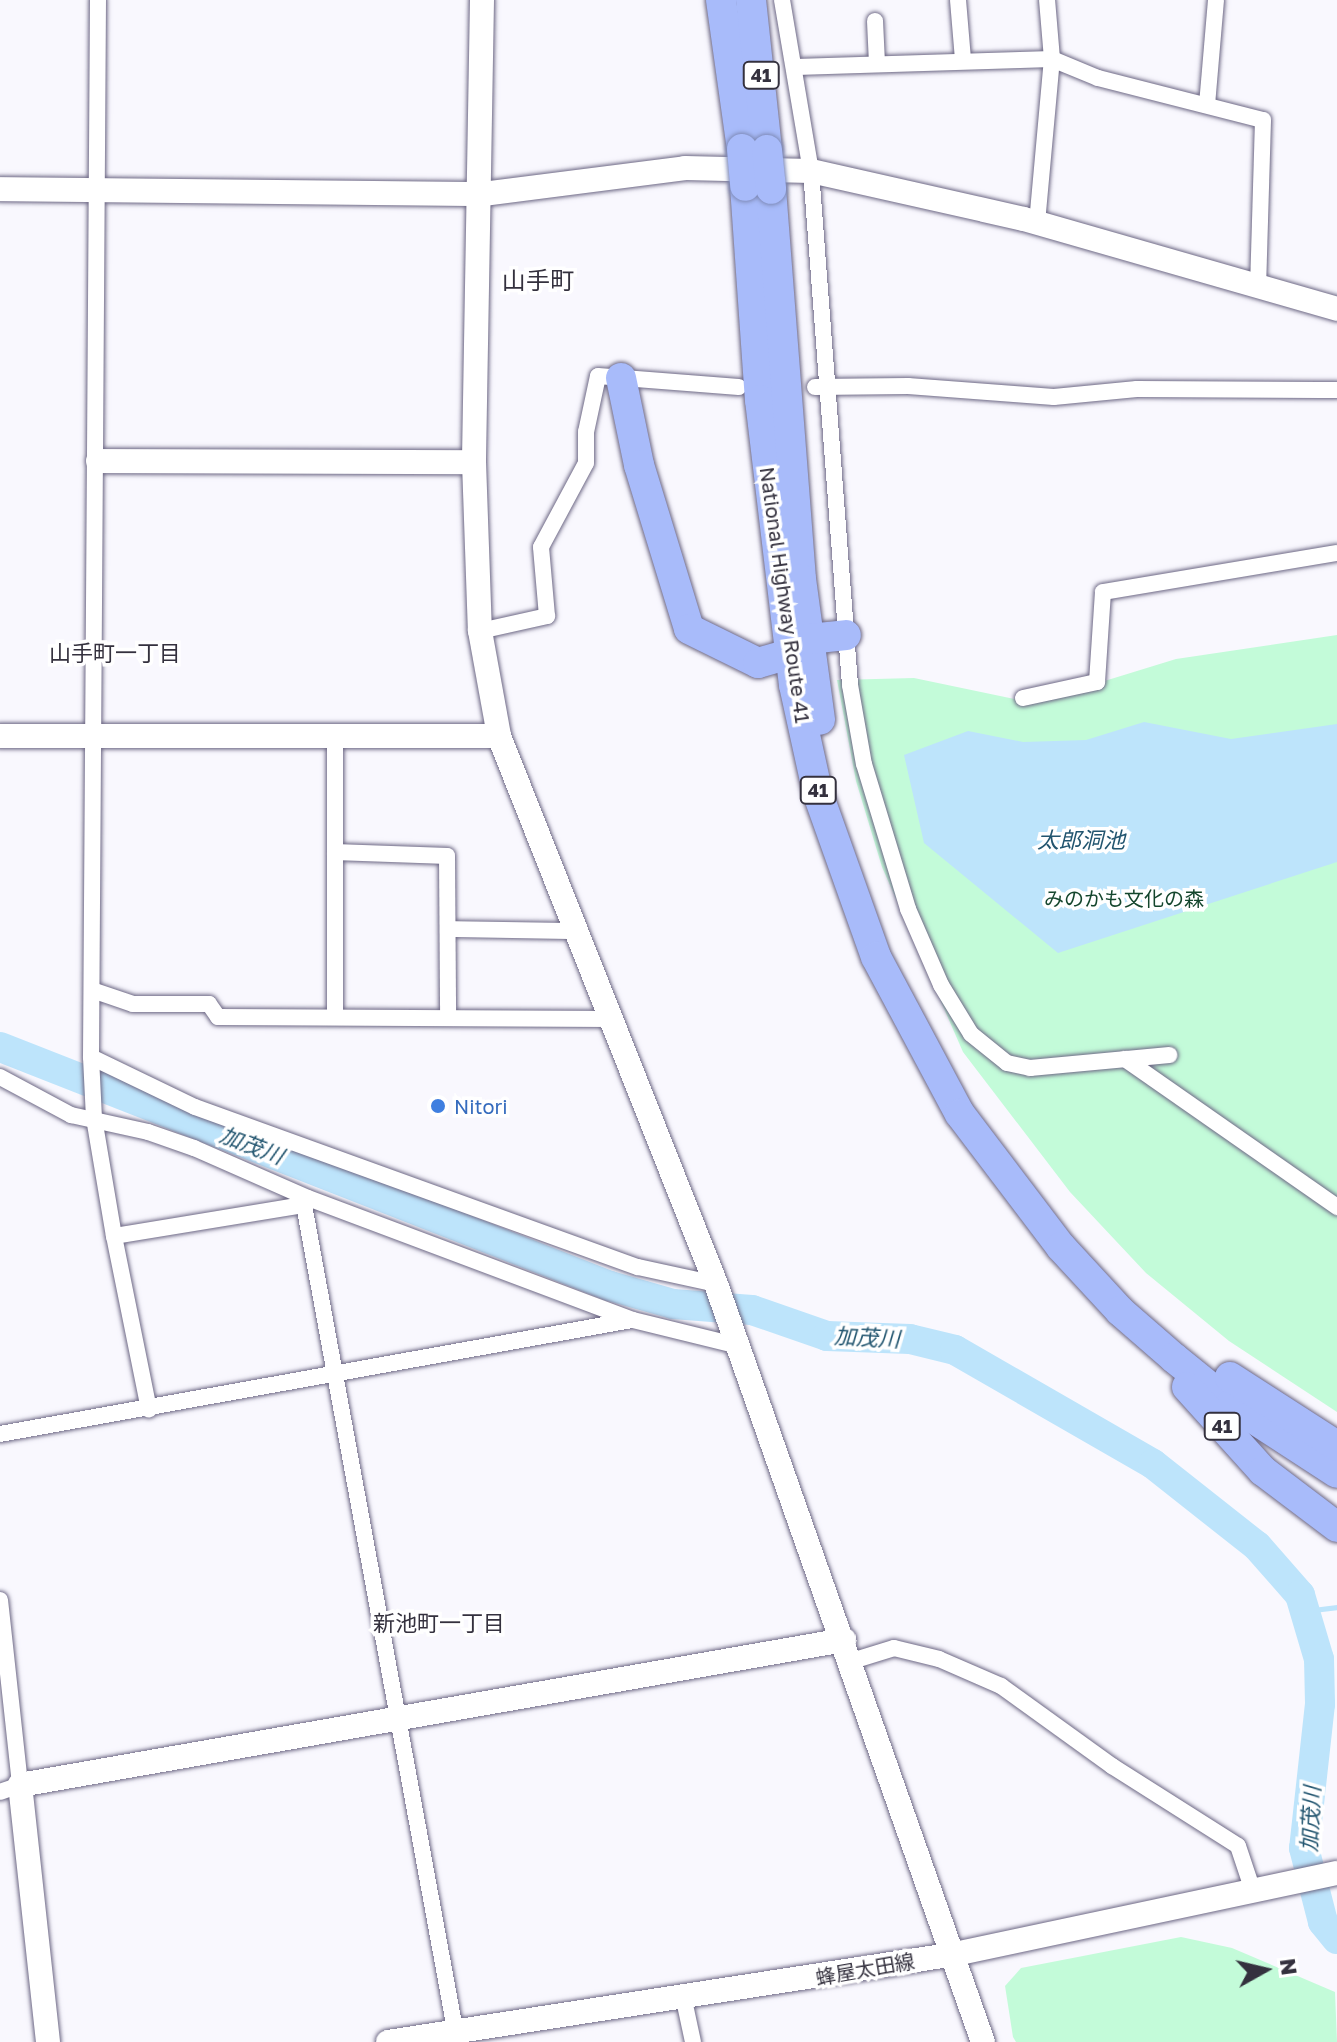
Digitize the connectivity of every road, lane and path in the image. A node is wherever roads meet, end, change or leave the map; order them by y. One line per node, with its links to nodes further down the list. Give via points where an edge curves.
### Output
1 (98, 0): 18 (street)
2 (482, 0): 19 (street)
3 (721, 0): 15 (highway, National Highway Route 41 / 41)
4 (753, 0): 15 (highway, National Highway Route 41 / 41)
5 (782, 0): 13 (street)
6 (958, 0): 10 (street)
7 (1047, 0): 11 (street)
8 (1216, 0): 14 (street)
9 (875, 21): 12 (street)
10 (963, 59): 11 (street); 12 (street)
11 (1052, 59): 14 (street, via 1098,78); 20 (street)
12 (877, 63): 13 (street)
13 (796, 67): 16 (street)
14 (1207, 105): 21 (street, via 1263,120)
15 (754, 150): 32 (highway, National Highway Route 41 / 41, bridge)
16 (811, 171): 19 (street, via 685,168); 20 (street); 25 (street)
17 (0, 189): 18 (street)
18 (93, 189): 19 (street); 27 (street)
19 (483, 194): 28 (street)
20 (1037, 223): 21 (street)
21 (1258, 287): 22 (street)
22 (1337, 309)
23 (621, 378): 24 (street); 30 (street, via 598,376 586,432 586,463 541,547 547,616); 32 (highway, via 639,465 689,629 758,663)
24 (739, 387)
25 (822, 387): 26 (street, via 1054,397 1137,389); 31 (street)
26 (1337, 390)
27 (98, 461): 28 (street); 36 (street)
28 (474, 462): 30 (street)
29 (1337, 553): 33 (street, via 1103,592 1097,682)
30 (480, 631): 35 (street)
31 (846, 635): 32 (highway); 47 (street, via 864,764 885,839 941,985 971,1034 1007,1063 1030,1068)
32 (799, 646): 53 (highway, National Highway Route 41 / 41, via 840,808 896,966 931,1040 1023,1181); 55 (highway, National Highway Route 41 / 41, via 818,794 852,899 899,1003 960,1114 1061,1247)
33 (1023, 698)
34 (0, 736): 36 (street)
35 (499, 736): 37 (street); 40 (street)
36 (96, 737): 37 (street); 41 (street)
37 (335, 737): 38 (street)
38 (335, 852): 39 (street, via 447,856); 42 (street)
39 (448, 929): 40 (street); 43 (street)
40 (576, 931): 44 (street)
41 (92, 990): 42 (street, via 133,1004 209,1004 218,1017); 46 (street)
42 (335, 1017): 43 (street)
43 (448, 1018): 44 (street)
44 (611, 1019): 54 (street)
45 (1169, 1055): 47 (street)
46 (91, 1057): 49 (street); 54 (street, via 210,1113 638,1267)
47 (1125, 1059): 51 (street)
48 (0, 1077): 49 (street, via 71,1115)
49 (94, 1118): 50 (street, via 194,1148); 52 (street)
50 (306, 1202): 52 (street); 56 (street); 58 (street)
51 (1337, 1207)
52 (114, 1236): 59 (street)
53 (1101, 1274): 61 (highway, 41, via 1240,1385); 62 (highway, National Highway Route 41 / 41, via 1208,1374)
54 (716, 1284): 57 (street)
55 (1120, 1311): 63 (highway, National Highway Route 41 / 41, via 1231,1404); 64 (highway, 41, via 1246,1455)
56 (633, 1320): 57 (street); 58 (street)
57 (739, 1346): 66 (street)
58 (338, 1373): 59 (street); 67 (street)
59 (149, 1409): 60 (street)
60 (0, 1434)
61 (1337, 1446)
62 (1337, 1464)
63 (1337, 1473)
64 (1337, 1527)
65 (0, 1600): 68 (street)
66 (848, 1651): 67 (street); 70 (street, via 894,1648 939,1659 1001,1686 1112,1766 1238,1846); 71 (street)
67 (396, 1717): 68 (street); 73 (street)
68 (10, 1788): 74 (street)
69 (1337, 1873): 70 (street, 蜂屋太田線)
70 (1253, 1891): 71 (street, 蜂屋太田線)
71 (955, 1954): 72 (street, 蜂屋太田線); 77 (street)
72 (684, 2000): 73 (street, 蜂屋太田線); 76 (street)
73 (457, 2038): 75 (street, 蜂屋太田線)
74 (48, 2042)
75 (388, 2042)
76 (693, 2042)
77 (983, 2042)

